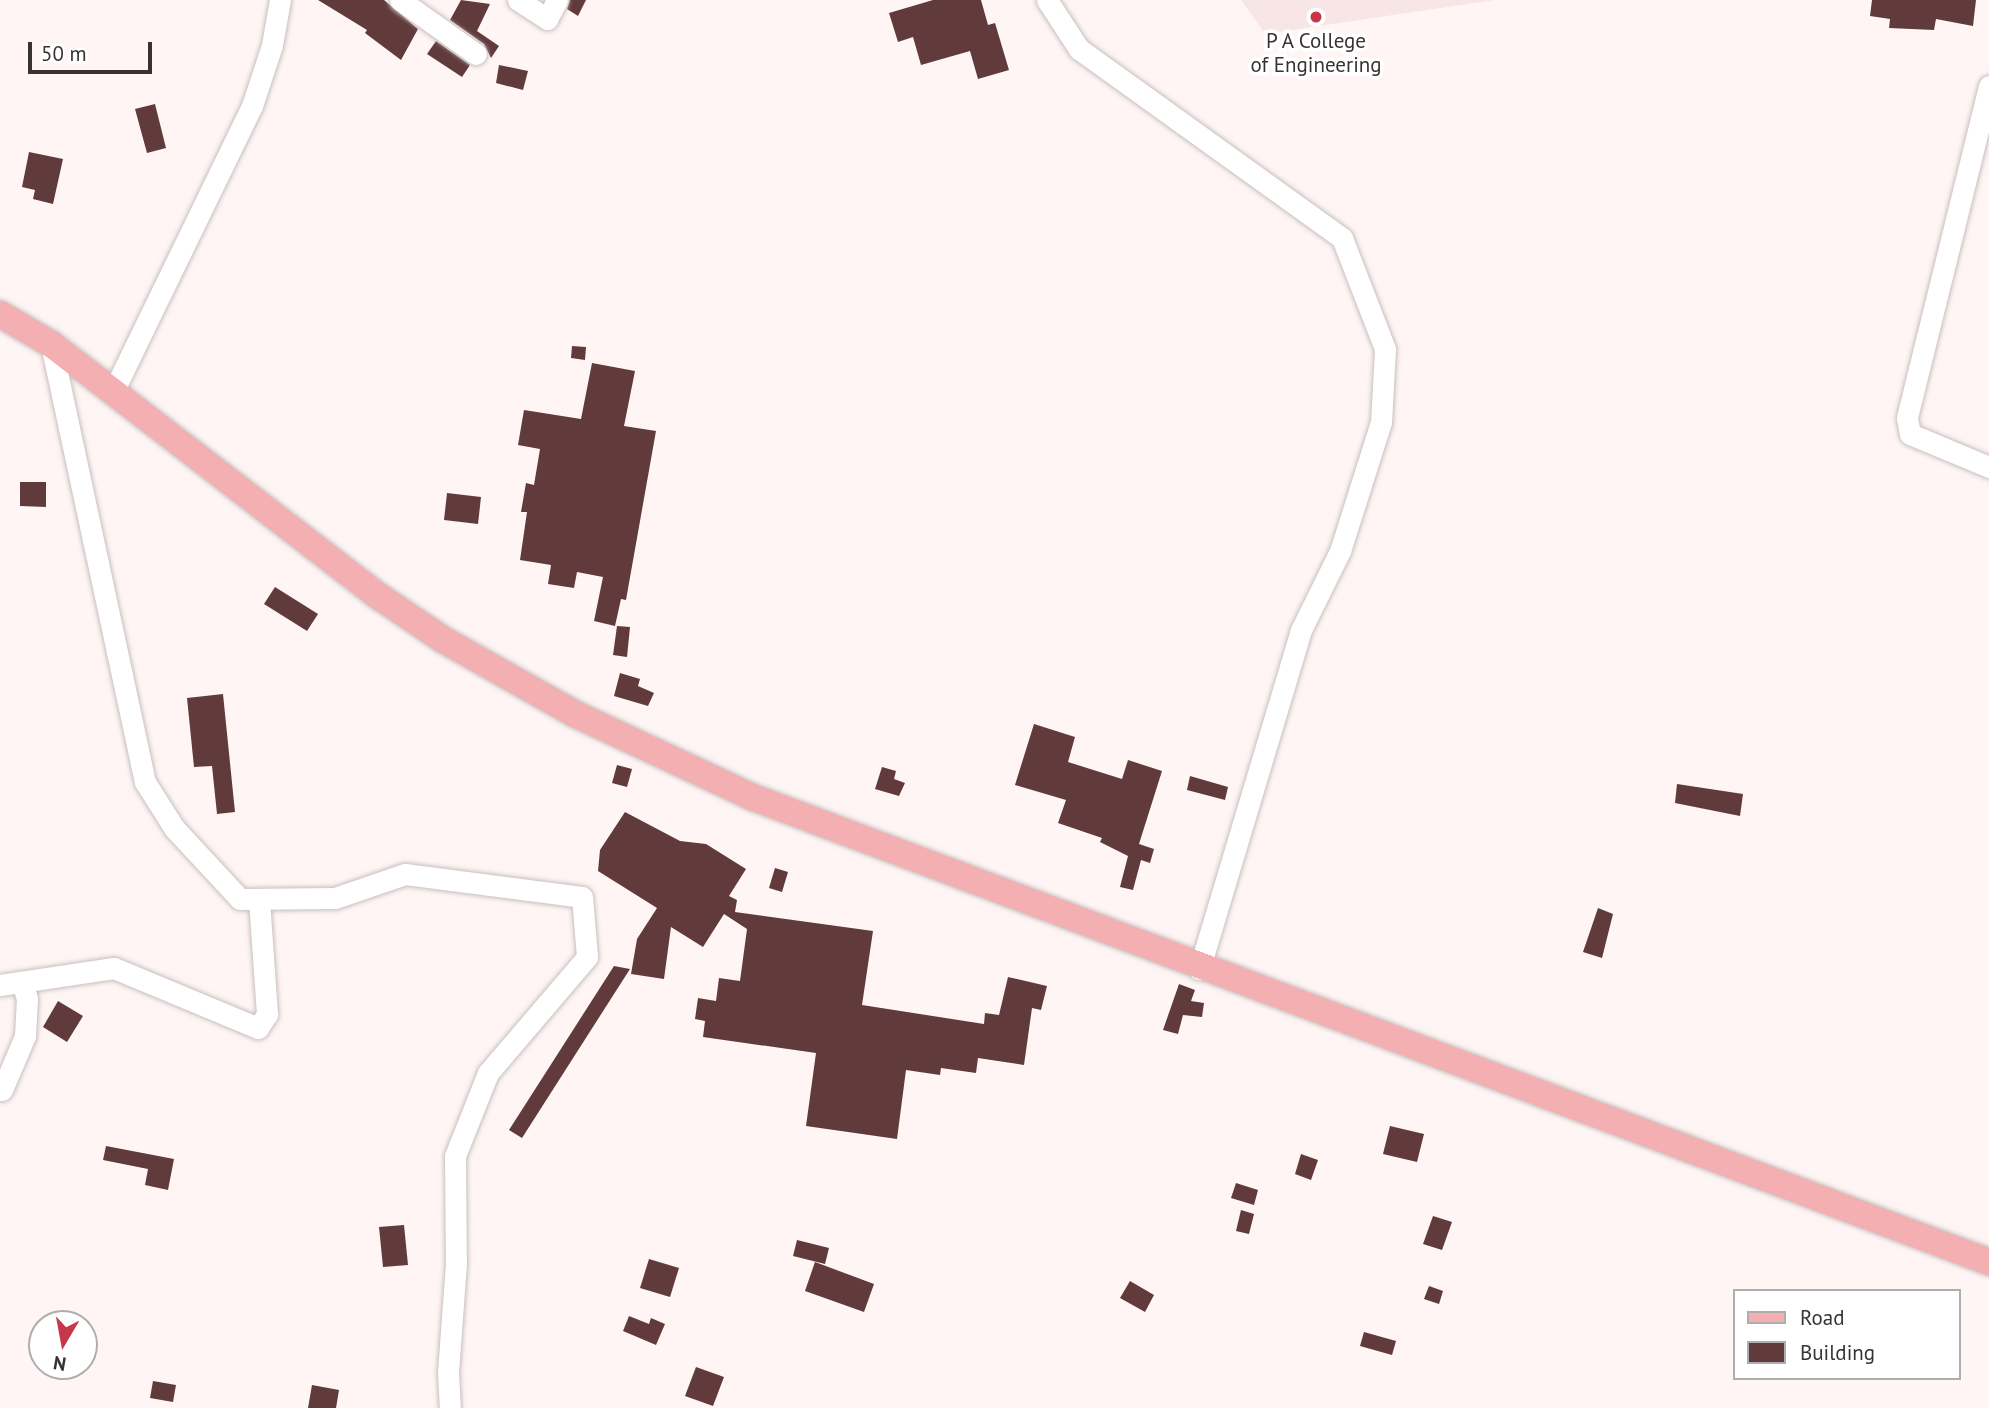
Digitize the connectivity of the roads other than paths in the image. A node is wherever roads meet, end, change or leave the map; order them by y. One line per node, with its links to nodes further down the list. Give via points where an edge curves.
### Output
1 (280, 0): 10 (street, via 272,45 252,106)
2 (400, 0): 6 (street)
3 (518, 0): 4 (street, via 547,19)
4 (557, 0)
5 (1047, 0): 13 (street, via 1079,48 1342,238 1385,349 1381,422 1340,551 1301,631)
6 (476, 54)
7 (1989, 86): 11 (street, via 1907,418 1910,434)
8 (0, 314): 9 (main road)
9 (51, 344): 10 (main road); 12 (street, via 145,782 174,828 240,898)
10 (113, 392): 13 (main road, via 380,597 442,639 575,714 752,797)
11 (1989, 467)
12 (259, 898): 14 (street, via 267,1014 258,1028 114,968); 18 (street, via 335,898 405,874 582,897 587,957 488,1073 455,1156)
13 (1199, 968): 17 (main road)
14 (22, 982): 15 (street); 16 (street, via 27,999 25,1036)
15 (0, 985)
16 (2, 1090)
17 (1989, 1262)
18 (450, 1408)

